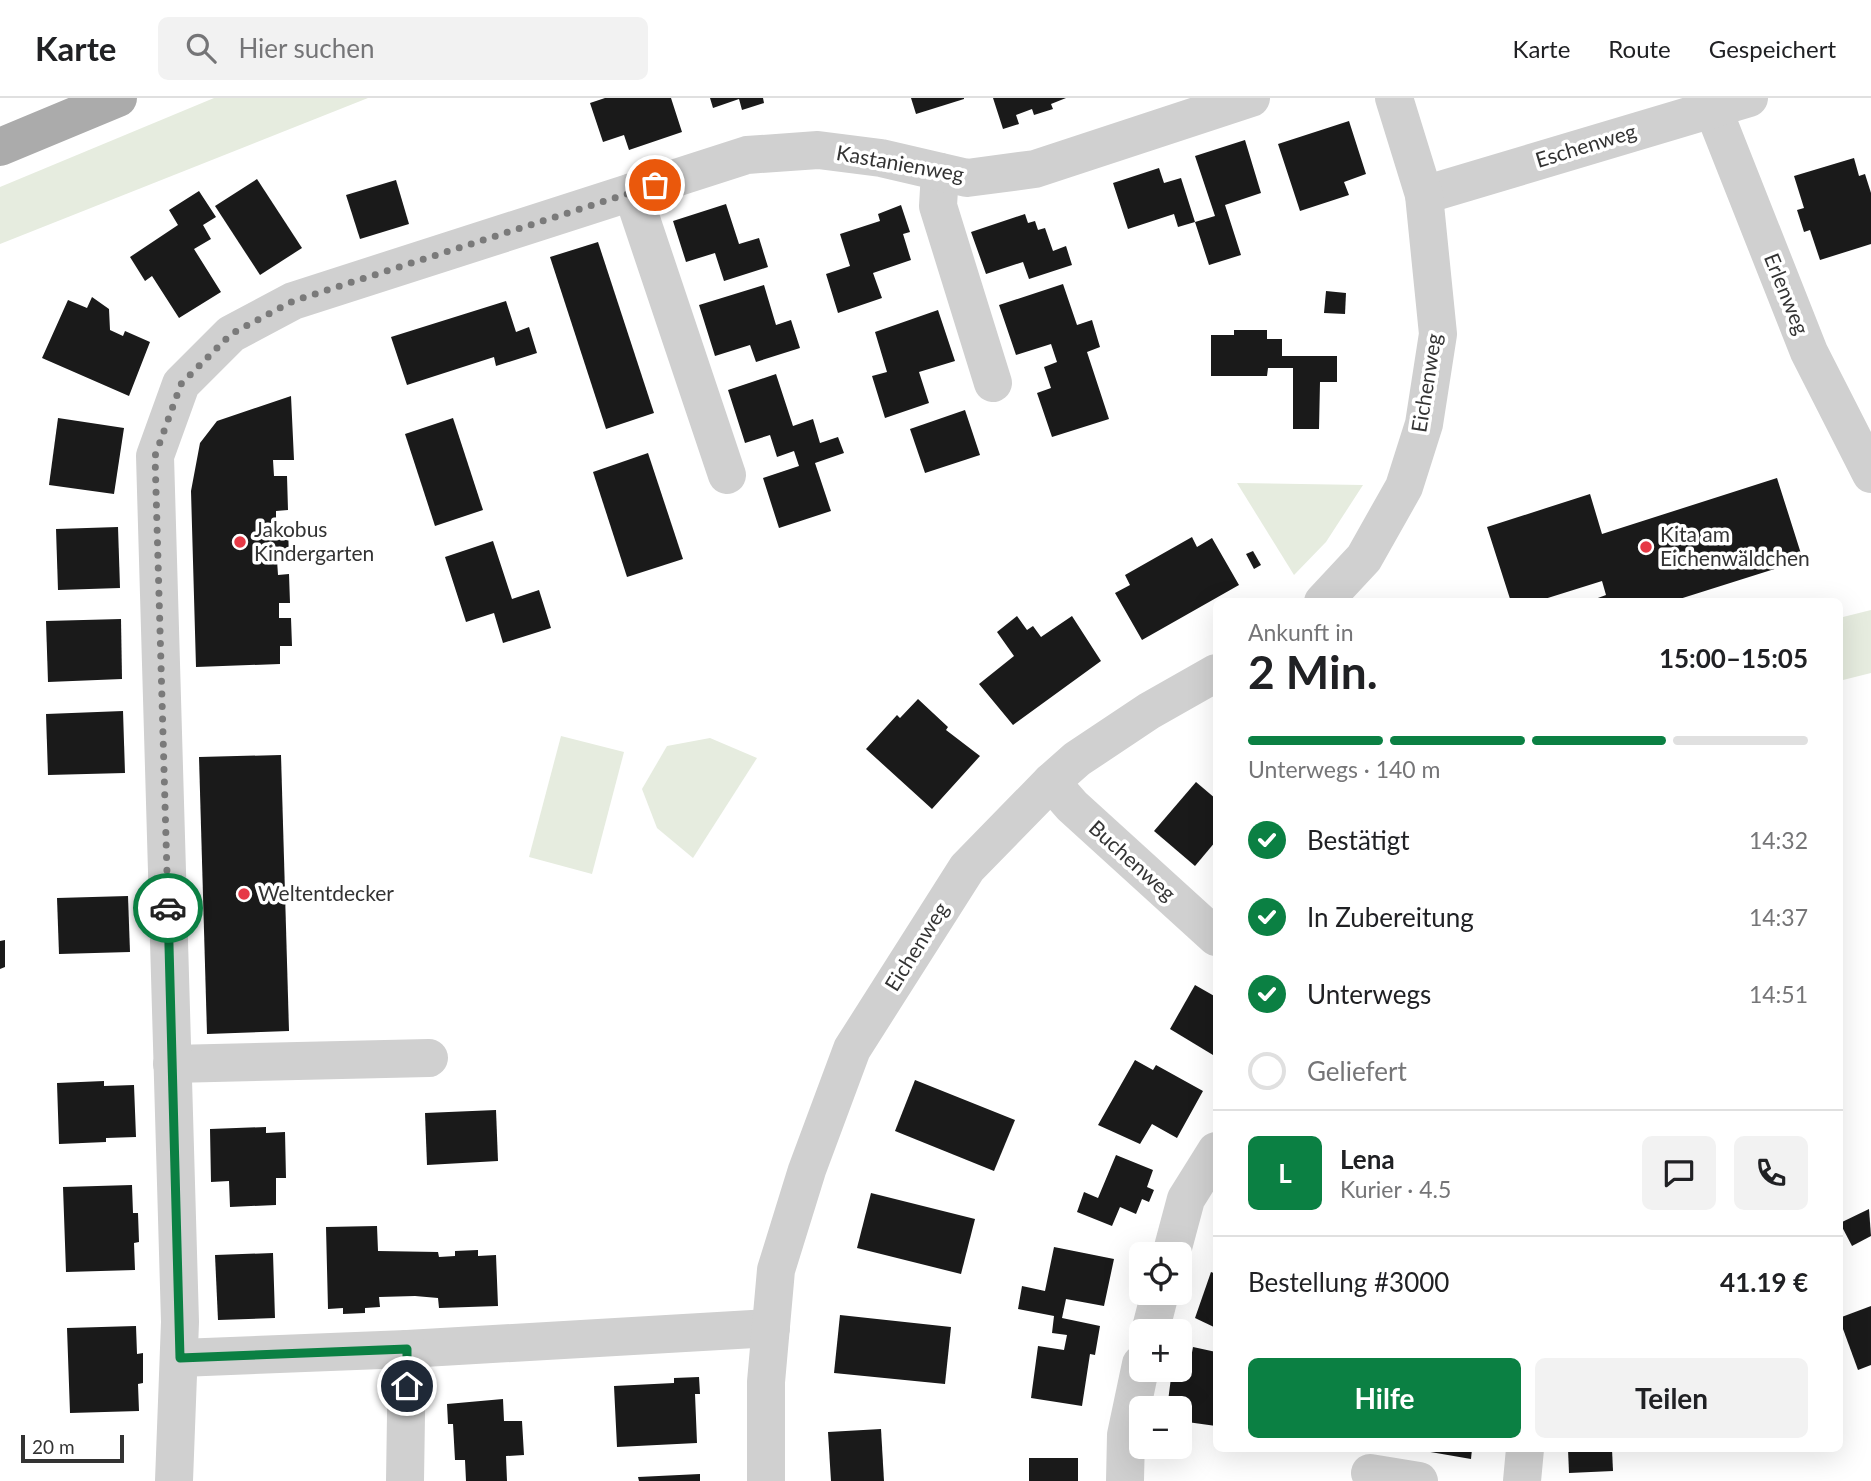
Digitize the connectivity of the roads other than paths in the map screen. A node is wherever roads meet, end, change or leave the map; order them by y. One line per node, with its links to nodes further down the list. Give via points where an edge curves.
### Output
1 (118, 98): 5 (main road)
2 (1251, 98): 6 (street, Kastanienweg, via 1035,169 967,178)
3 (1394, 98): 8 (street, Eichenweg)
4 (1731, 103): 8 (street, Eschenweg); 10 (street, Erlenweg, via 1809,352)
5 (0, 147)
6 (940, 172): 7 (street, Kastanienweg, via 818,150 747,155); 9 (street, via 938,206)
7 (632, 192): 11 (street); 17 (street, Kastanienweg, via 293,301 231,334 181,384 155,456)
8 (1424, 195): 12 (street, Eichenweg, via 1438,334 1424,424 1404,487 1364,558)
9 (993, 383)
10 (1867, 456)
11 (727, 475)
12 (1327, 598)
13 (1213, 675): 14 (street, Eichenweg, via 1149,711)
14 (1051, 782): 15 (street, Buchenweg); 20 (street, Eichenweg, via 967,868 852,1049 776,1270)
15 (1213, 934)
16 (429, 1058): 17 (street)
17 (172, 1063): 22 (street, Kastanienweg)
18 (1213, 1156): 19 (street, via 1186,1199)
19 (1174, 1242)
20 (771, 1328): 21 (street); 28 (street, Eichenweg)
21 (407, 1349): 22 (street); 27 (street)
22 (180, 1358): 26 (street, Kastanienweg)
23 (1137, 1382): 29 (street, via 1126,1434)
24 (1525, 1452): 31 (street)
25 (1370, 1473): 30 (street)
26 (174, 1481)
27 (405, 1481)
28 (766, 1481)
29 (1125, 1481)
30 (1419, 1481)
31 (1522, 1481)

